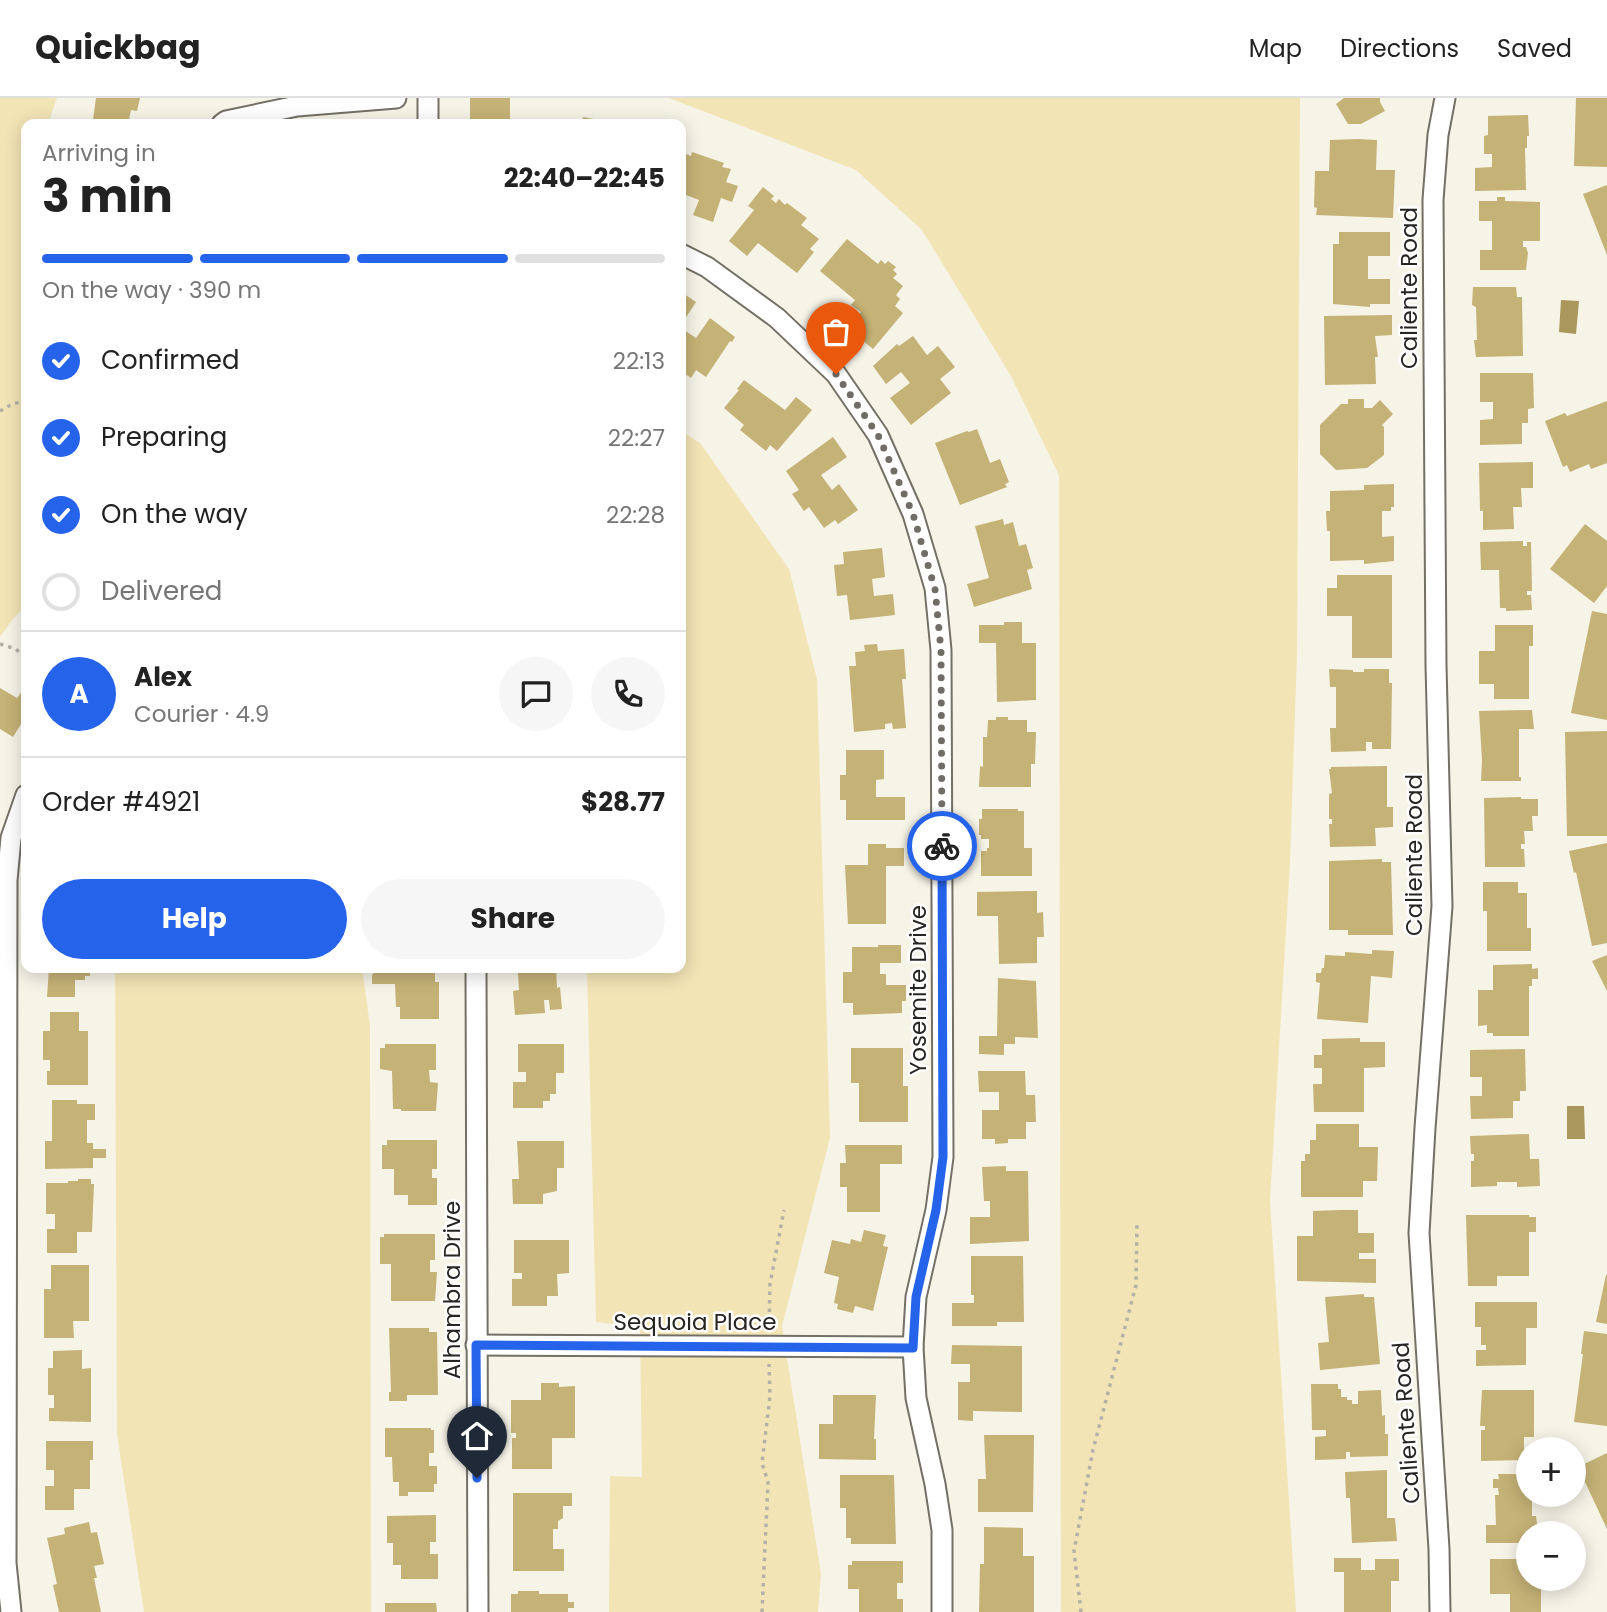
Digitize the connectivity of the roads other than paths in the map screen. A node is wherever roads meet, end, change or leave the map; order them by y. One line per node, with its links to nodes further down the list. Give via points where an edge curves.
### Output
1 (396, 98): 4 (street, via 297,106)
2 (428, 98): 5 (street)
3 (1445, 98): 16 (street, Caliente Road, via 1433,200 1442,906 1419,1233)
4 (235, 119)
5 (428, 119)
6 (686, 256): 11 (street, Yosemite Drive, via 777,318 836,374 878,435 913,514 935,589 941,650 943,1157 916,1297)
7 (21, 809): 8 (street)
8 (3, 880): 12 (street)
9 (476, 973): 10 (street, Alhambra Drive)
10 (476, 1345): 11 (street, Sequoia Place); 14 (street, Alhambra Drive)
11 (913, 1348): 15 (street, Yosemite Drive, via 916,1398 942,1530)
12 (3, 1563): 13 (street)
13 (11, 1612)
14 (478, 1612)
15 (942, 1612)
16 (1440, 1612)

